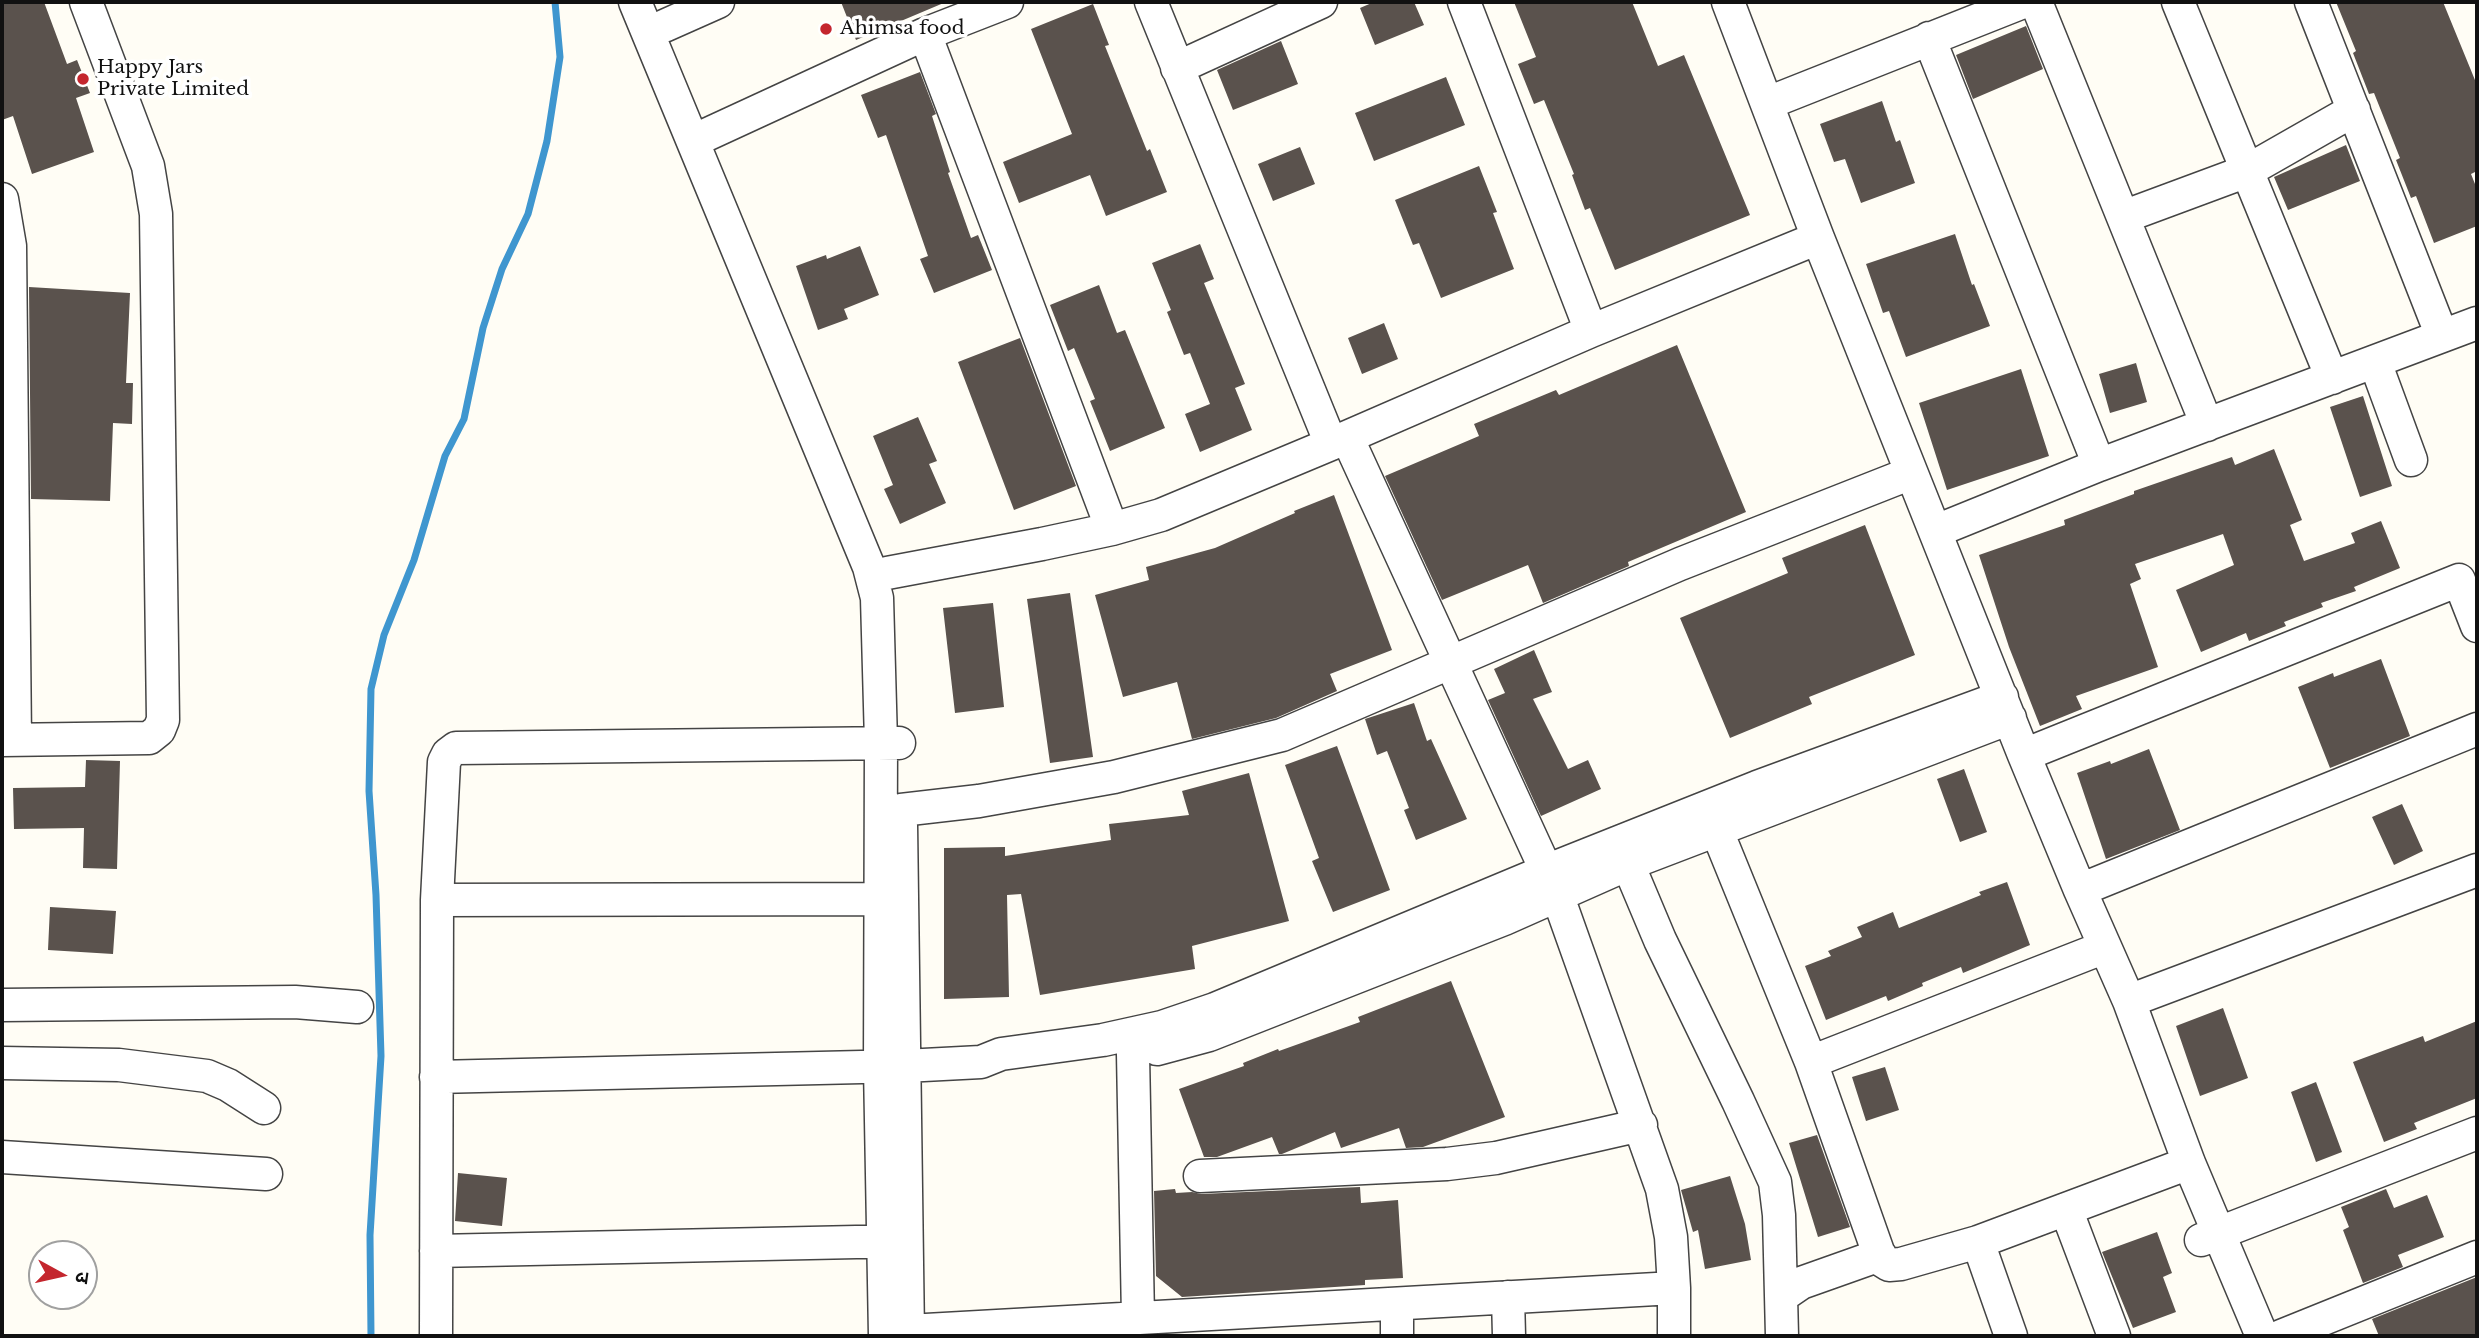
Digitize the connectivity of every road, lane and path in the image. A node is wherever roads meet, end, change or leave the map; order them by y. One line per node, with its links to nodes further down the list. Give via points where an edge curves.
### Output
1 (86, 2): 42 (street, via 148,166 156,214 163,720 149,738)
2 (635, 2): 43 (street, via 869,566 877,598)
3 (718, 2): 14 (street)
4 (1007, 2): 15 (street)
5 (1151, 2): 17 (street)
6 (1321, 2): 17 (street)
7 (1464, 2): 26 (street)
8 (1706, 2): 24 (street)
9 (1728, 2): 18 (street)
10 (2023, 2): 16 (street)
11 (2036, 2): 23 (street)
12 (2178, 2): 21 (street)
13 (2311, 2): 19 (street)
14 (658, 14): 20 (street)
15 (925, 34): 20 (street); 35 (street)
16 (1929, 38): 18 (street); 33 (street)
17 (1177, 68): 31 (street)
18 (1768, 103): 24 (street)
19 (2354, 110): 21 (street); 27 (street)
20 (706, 135): 37 (street)
21 (2247, 171): 23 (street); 29 (street)
22 (2, 199): 42 (street, via 10,246)
23 (2123, 218): 30 (street)
24 (1810, 242): 26 (street); 34 (street); 36 (street)
25 (2477, 323): 27 (street)
26 (1591, 331): 31 (street)
27 (2442, 336): 28 (street)
28 (2375, 362): 29 (street); 32 (street)
29 (2332, 377): 30 (street)
30 (2207, 425): 33 (street)
31 (1339, 440): 35 (street, via 1161,514); 39 (street)
32 (2411, 460)
33 (2099, 466): 36 (street)
34 (1896, 479): 39 (street); 40 (street)
35 (1112, 529): 37 (street)
36 (1936, 531): 40 (street)
37 (887, 573): 43 (street, via 893,605)
38 (2477, 626): 44 (street, via 2459,580)
39 (1450, 662): 45 (street, via 1282,735 1114,777); 49 (street)
40 (1997, 711): 44 (street); 46 (street); 49 (street, via 1757,787); 53 (street)
41 (2477, 729): 50 (street)
42 (8, 740)
43 (890, 743): 45 (street); 51 (street, via 456,748 444,762); 52 (street)
44 (2024, 755): 50 (street)
45 (901, 810): 52 (street)
46 (1717, 831): 47 (street); 59 (street)
47 (1628, 864): 49 (street); 78 (street, via 1775,1182)
48 (2477, 870): 54 (street)
49 (1552, 882): 57 (street, via 1504,919 1209,1035); 58 (street, via 1162,1027 1001,1054); 64 (street)
50 (2080, 890): 53 (street)
51 (436, 900): 52 (street); 62 (street)
52 (891, 900): 61 (street)
53 (2096, 951): 54 (street); 59 (street); 67 (street)
54 (2129, 1001): 67 (street)
55 (2, 1005): 56 (street, via 295,1002)
56 (357, 1007)
57 (1133, 1054): 58 (street, via 1007,1069); 81 (street)
58 (981, 1062): 61 (street)
59 (1811, 1062): 75 (street)
60 (2, 1063): 63 (street, via 119,1065 206,1076)
61 (892, 1067): 62 (street); 72 (street)
62 (436, 1077): 74 (street)
63 (264, 1108)
64 (1641, 1125): 69 (street, via 1496,1158 1447,1164); 77 (street, via 1662,1189)
65 (2477, 1133): 71 (street)
66 (2, 1157): 68 (street)
67 (2180, 1166): 70 (street); 71 (street)
68 (265, 1174)
69 (1200, 1176)
70 (2066, 1209): 73 (street); 89 (street)
71 (2210, 1237): 90 (street); 91 (street)
72 (895, 1241): 74 (street); 82 (street)
73 (1978, 1242): 75 (street, via 1901,1264 1889,1265); 88 (street)
74 (436, 1251): 83 (street)
75 (1880, 1255): 78 (street, via 1801,1283)
76 (2477, 1257): 92 (street)
77 (1674, 1288): 79 (street); 86 (street)
78 (1782, 1296): 87 (street)
79 (1508, 1297): 80 (street); 85 (street)
80 (1397, 1304): 81 (street); 84 (street)
81 (1138, 1318): 82 (street)
82 (900, 1334)
83 (436, 1336)
84 (1397, 1336)
85 (1509, 1336)
86 (1674, 1336)
87 (1782, 1336)
88 (2011, 1336)
89 (2114, 1336)
90 (2240, 1336)
91 (2262, 1336)
92 (2281, 1336)

